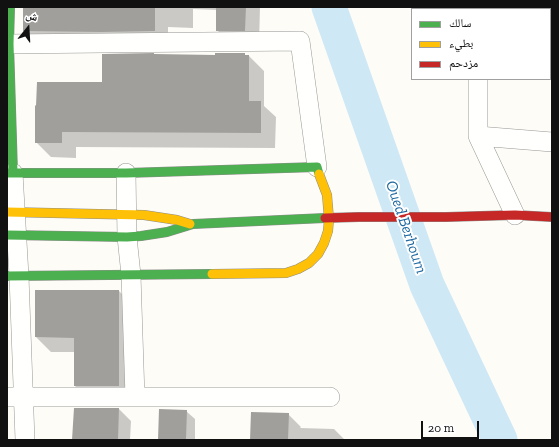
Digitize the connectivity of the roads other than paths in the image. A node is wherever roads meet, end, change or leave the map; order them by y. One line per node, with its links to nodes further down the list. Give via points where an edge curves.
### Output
1 (10, 7): 2 (street)
2 (8, 44): 6 (street, via 300,40); 7 (street)
3 (478, 80): 4 (street)
4 (478, 136): 5 (street); 11 (street)
5 (552, 142)
6 (317, 167): 8 (street); 13 (street, via 327,195)
7 (10, 173): 8 (street); 9 (street)
8 (126, 173): 10 (street)
9 (11, 212): 10 (street); 15 (street)
10 (127, 214): 14 (street); 16 (street)
11 (515, 215): 12 (street); 13 (street)
12 (552, 217)
13 (329, 219): 14 (street); 17 (street, via 328,231 318,254 309,263 286,273)
14 (193, 224): 16 (street, via 167,232)
15 (12, 235): 16 (street); 18 (street)
16 (127, 237): 17 (street)
17 (131, 275): 18 (street); 20 (street)
18 (13, 276): 19 (street)
19 (15, 397): 20 (street); 22 (street)
20 (135, 397): 21 (street)
21 (330, 397)
22 (24, 440)

